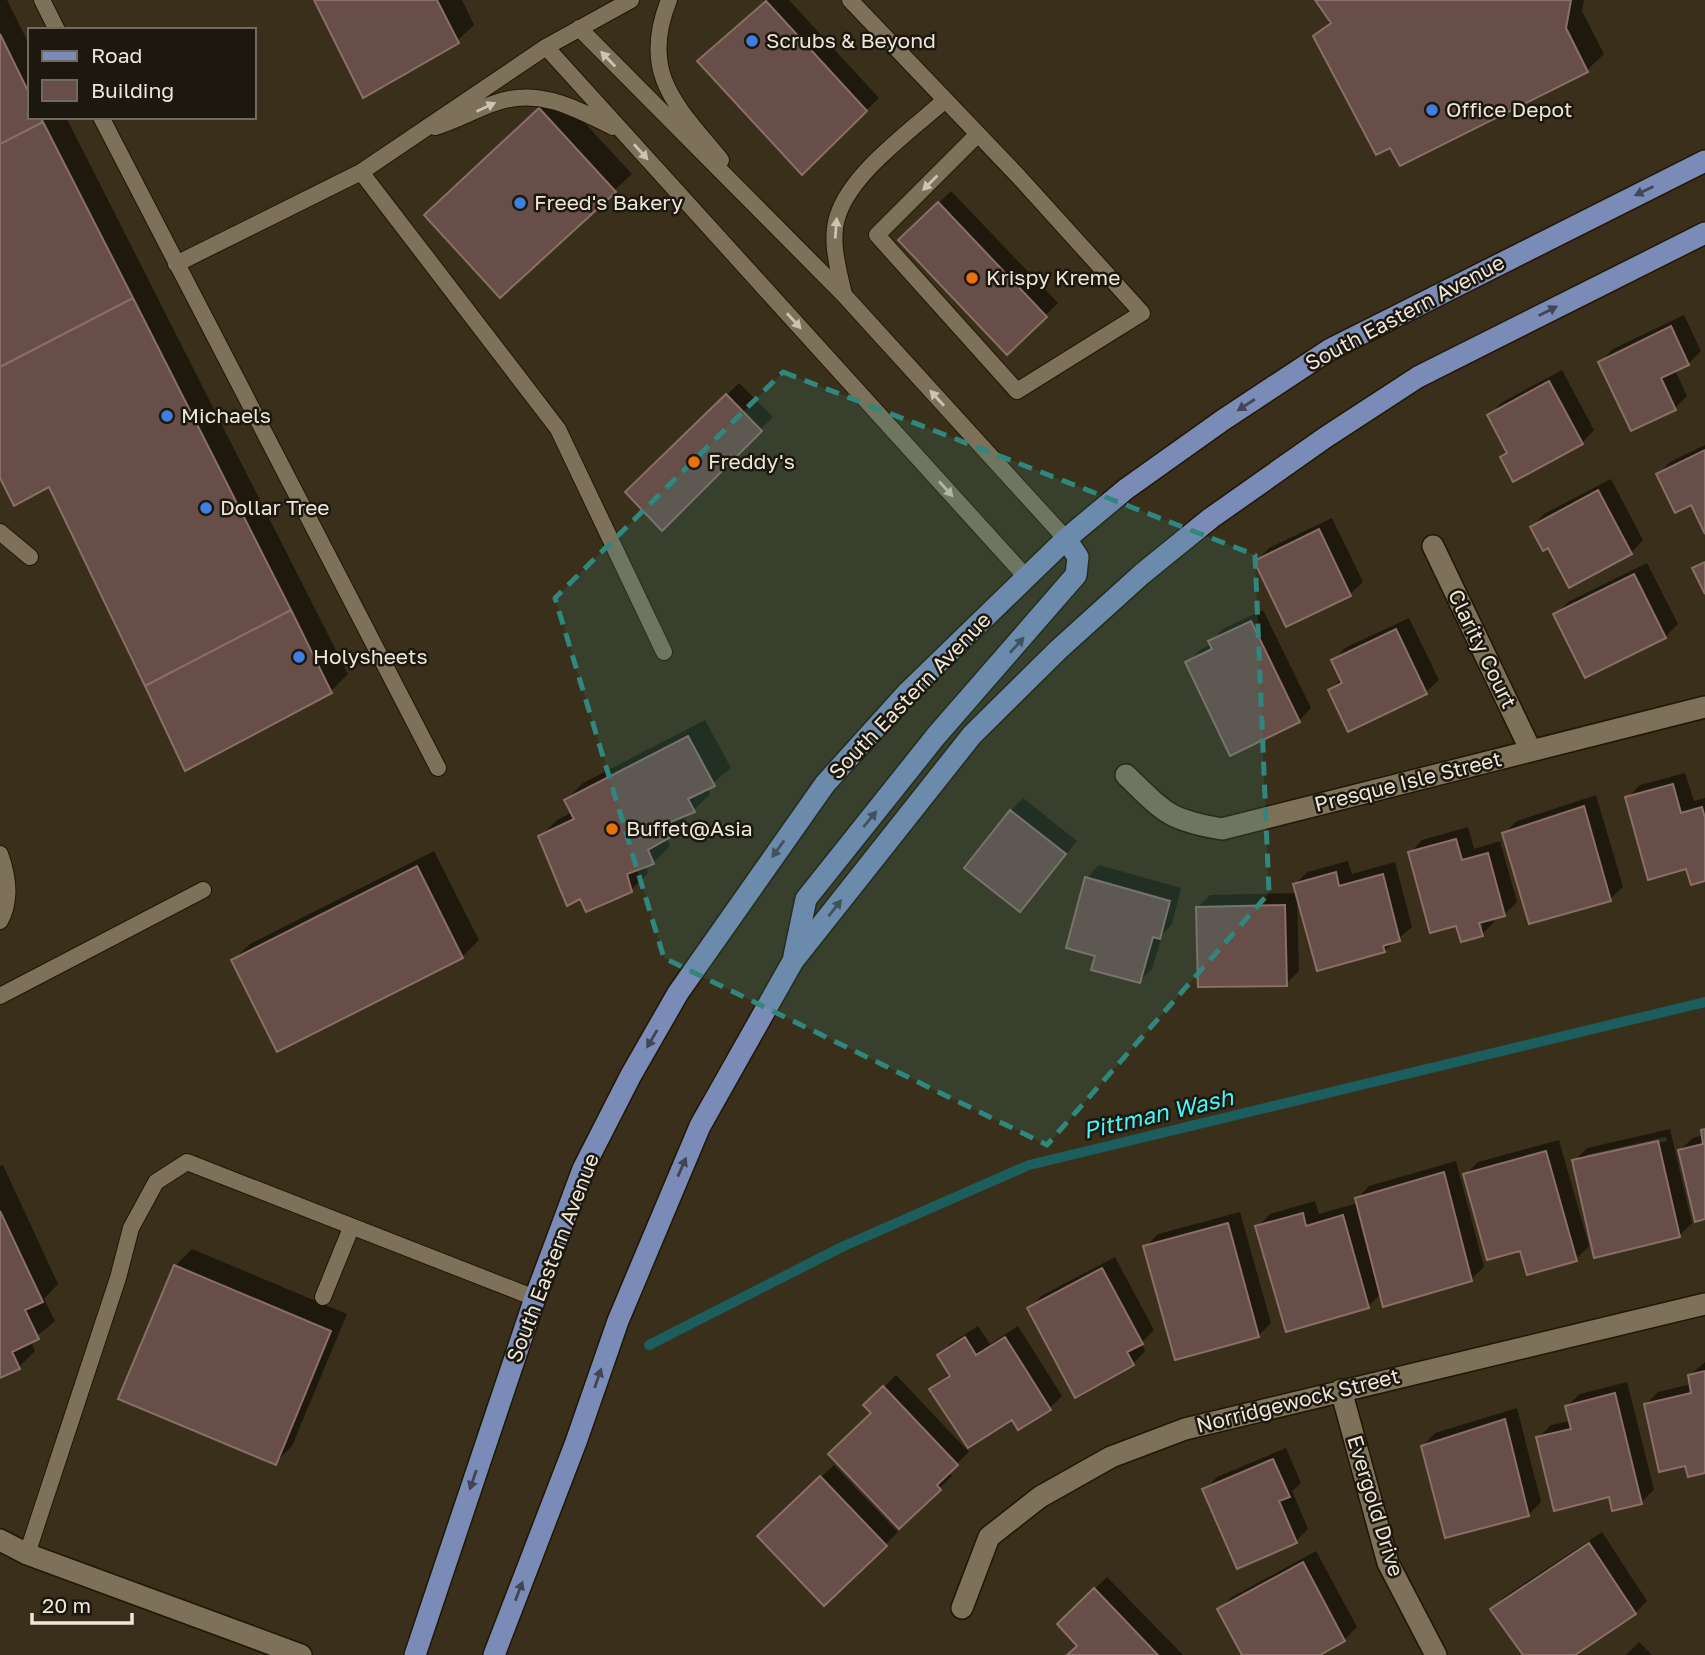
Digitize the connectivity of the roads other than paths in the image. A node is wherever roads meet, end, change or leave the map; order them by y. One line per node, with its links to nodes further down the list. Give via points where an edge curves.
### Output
1 (42, 0): 5 (lane)
2 (631, 0): 6 (lane)
3 (669, 0): 15 (lane, via 657,29 658,60 671,99)
4 (850, 0): 8 (lane)
5 (56, 28)
6 (579, 28): 7 (lane); 15 (lane, one-way to 6)
7 (546, 47): 10 (lane); 11 (lane)
8 (946, 100): 12 (lane); 18 (lane, one-way to 8, via 835,235 837,215 849,192)
9 (103, 119): 17 (lane)
10 (422, 130): 11 (lane, one-way to 11, via 519,96 571,106); 14 (lane)
11 (623, 132): 23 (lane, one-way to 23)
12 (978, 134): 12 (lane, one-way to 12, via 877,235 1017,391 1142,313)
13 (1705, 161): 20 (main road, South Eastern Avenue, one-way to 20, via 1329,350 1223,419)
14 (361, 172): 17 (lane); 24 (lane, via 558,429)
15 (773, 225): 18 (lane)
16 (1705, 233): 32 (main road, one-way to 16, via 972,735 1058,650 1202,526 1418,377)
17 (176, 264): 27 (lane)
18 (844, 295): 20 (lane, one-way to 18)
19 (0, 531): 22 (lane)
20 (1066, 538): 23 (main road, South Eastern Avenue); 32 (main road, one-way to 20, via 806,899 936,736 1076,575 1078,557)
21 (1433, 546): 26 (street, Clarity Court)
22 (30, 557)
23 (1026, 577): 36 (main road, South Eastern Avenue, one-way to 36, via 907,693 825,784 714,938 631,1075 583,1169)
24 (664, 652)
25 (1705, 707): 26 (street, Presque Isle Street)
26 (1531, 751): 28 (street, Presque Isle Street, via 1222,829 1167,814)
27 (438, 768)
28 (1126, 775)
29 (0, 854): 31 (lane, via 7,874 7,908)
30 (204, 890): 33 (lane)
31 (0, 921)
32 (793, 961): 44 (main road, one-way to 32, via 654,1231 700,1126)
33 (0, 996)
34 (351, 1228): 35 (lane); 36 (lane); 40 (lane, via 187,1161 156,1182 131,1228)
35 (323, 1297)
36 (535, 1298): 43 (main road, South Eastern Avenue, one-way to 43)
37 (1705, 1304): 38 (street, Norridgewock Street)
38 (1341, 1391): 41 (street, Norridgewock Street, via 1185,1429 1111,1457 1040,1497 989,1537); 45 (street, Evergold Drive, via 1388,1563)
39 (0, 1539): 40 (street)
40 (27, 1554): 42 (street)
41 (962, 1608)
42 (301, 1655)
43 (415, 1655)
44 (495, 1655)
45 (1436, 1655)

